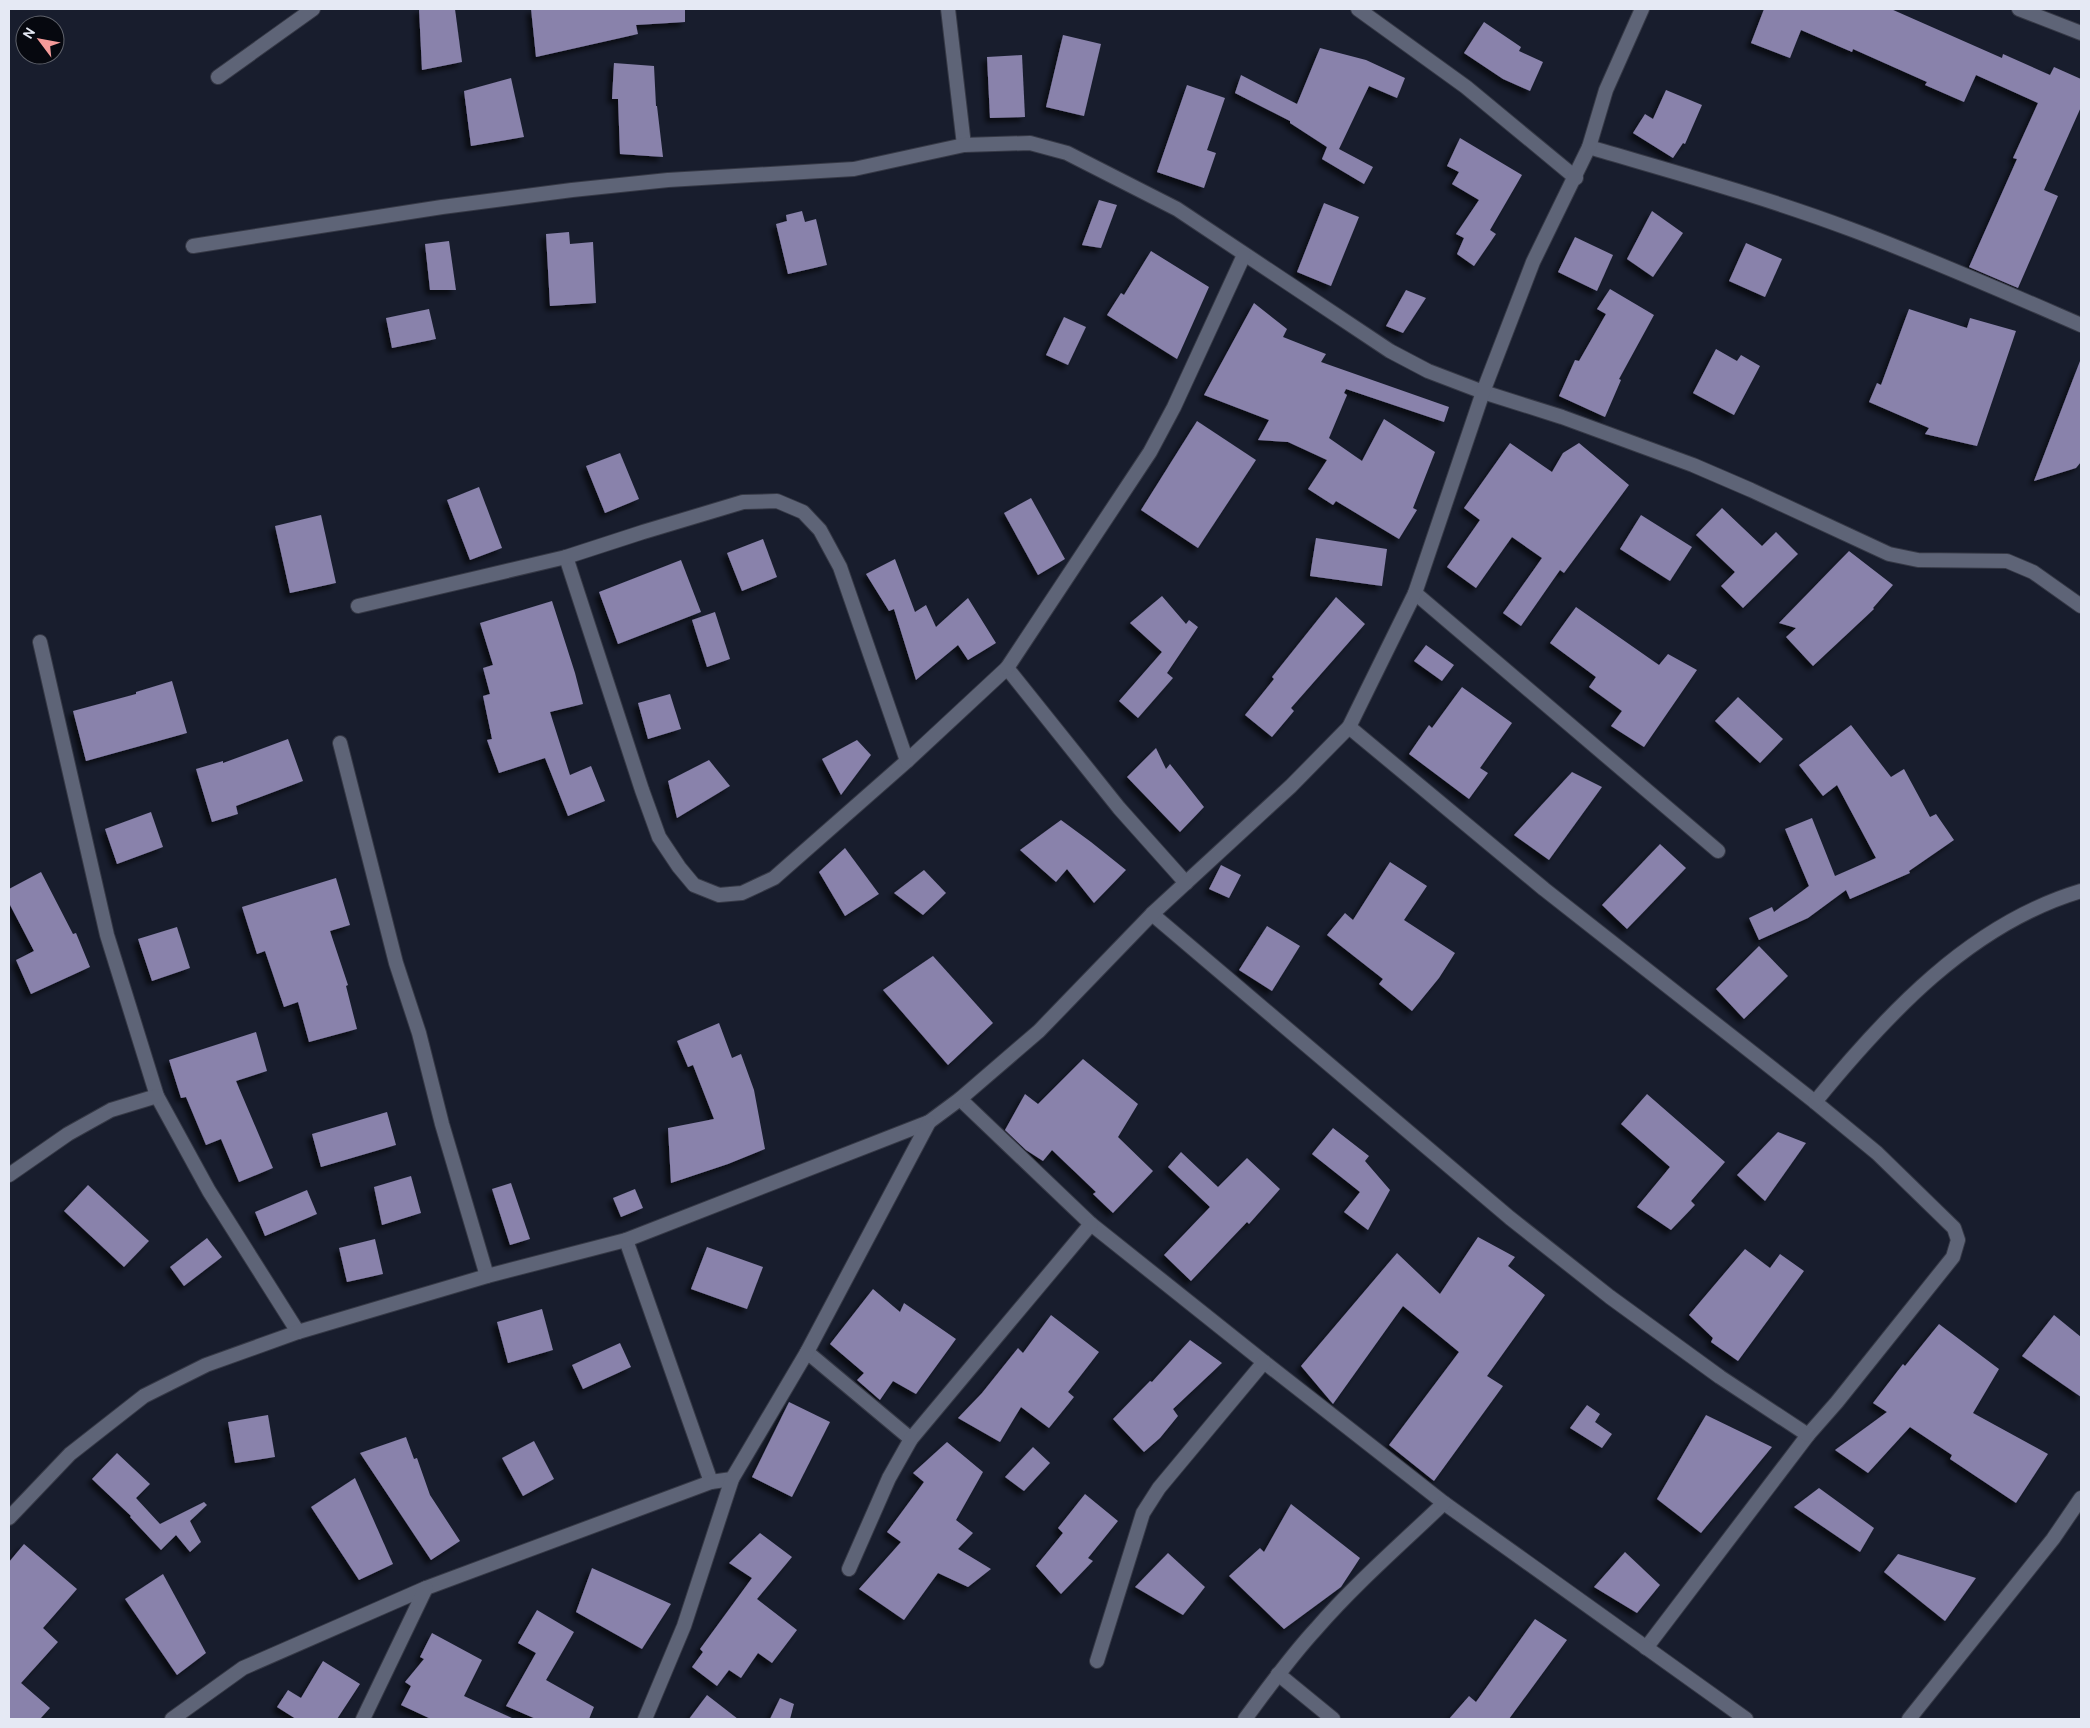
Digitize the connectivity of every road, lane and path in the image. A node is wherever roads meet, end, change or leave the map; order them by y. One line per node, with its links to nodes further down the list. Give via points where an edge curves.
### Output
1 (313, 9): 7 (street)
2 (948, 9): 8 (street)
3 (1358, 9): 10 (street, via 1466,87)
4 (1642, 9): 9 (street, via 1606,90)
5 (2019, 9): 6 (street)
6 (2081, 33)
7 (218, 77)
8 (964, 145): 11 (street, via 854,168 668,180 572,190 432,208); 12 (street, via 1030,143 1067,154 1177,209)
9 (1590, 147): 10 (street); 13 (street, via 1849,228)
10 (1576, 178): 14 (street, via 1533,262)
11 (192, 246)
12 (1244, 255): 14 (street, via 1390,351 1428,371); 20 (street, via 1150,452)
13 (2081, 326)
14 (1483, 392): 16 (street); 18 (street, via 1693,465 1889,554 1918,560 2007,562 2033,572)
15 (566, 558): 17 (street); 23 (street, via 743,502 777,501 803,512 820,530 840,567); 23 (street, via 659,837 694,885 727,895 742,893 774,878)
16 (1415, 593): 21 (street); 24 (street)
17 (358, 606)
18 (2081, 606)
19 (40, 642): 28 (street, via 107,935)
20 (1007, 668): 23 (street); 25 (street, via 1107,793)
21 (1349, 727): 25 (street); 30 (street, via 1544,889)
22 (340, 743): 35 (street, via 396,963)
23 (907, 761)
24 (1718, 851)
25 (1186, 884): 27 (street)
26 (2081, 892): 30 (street, via 2057,899 2005,924 1958,957 1909,997)
27 (1152, 914): 29 (street, via 1039,1031); 39 (street, via 1526,1231 1720,1377)
28 (157, 1096): 32 (street, via 111,1110 68,1134); 36 (street, via 209,1191)
29 (960, 1099): 31 (street); 33 (street)
30 (1815, 1102): 39 (street, via 1877,1153 1954,1228 1958,1240 1953,1257)
31 (929, 1122): 34 (street); 37 (street)
32 (9, 1175)
33 (1091, 1224): 38 (street); 40 (street)
34 (626, 1240): 35 (street); 42 (street)
35 (488, 1276): 36 (street)
36 (298, 1332): 45 (street, via 206,1365 144,1396 70,1454)
37 (807, 1352): 40 (street); 41 (street)
38 (1264, 1362): 44 (street); 49 (street, via 1143,1513)
39 (1808, 1435): 48 (street)
40 (911, 1439): 46 (street, via 889,1478)
41 (732, 1479): 42 (street); 53 (street, via 684,1626)
42 (711, 1482): 47 (street)
43 (2081, 1498): 57 (street, via 2053,1539)
44 (1444, 1503): 48 (street); 50 (street, via 1316,1628)
45 (9, 1518)
46 (849, 1568)
47 (426, 1588): 51 (street, via 243,1668); 52 (street)
48 (1646, 1648): 56 (street)
49 (1097, 1661)
50 (1278, 1674): 54 (street); 55 (street)
51 (172, 1719)
52 (363, 1719)
53 (645, 1719)
54 (1245, 1719)
55 (1333, 1719)
56 (1746, 1719)
57 (1909, 1719)

